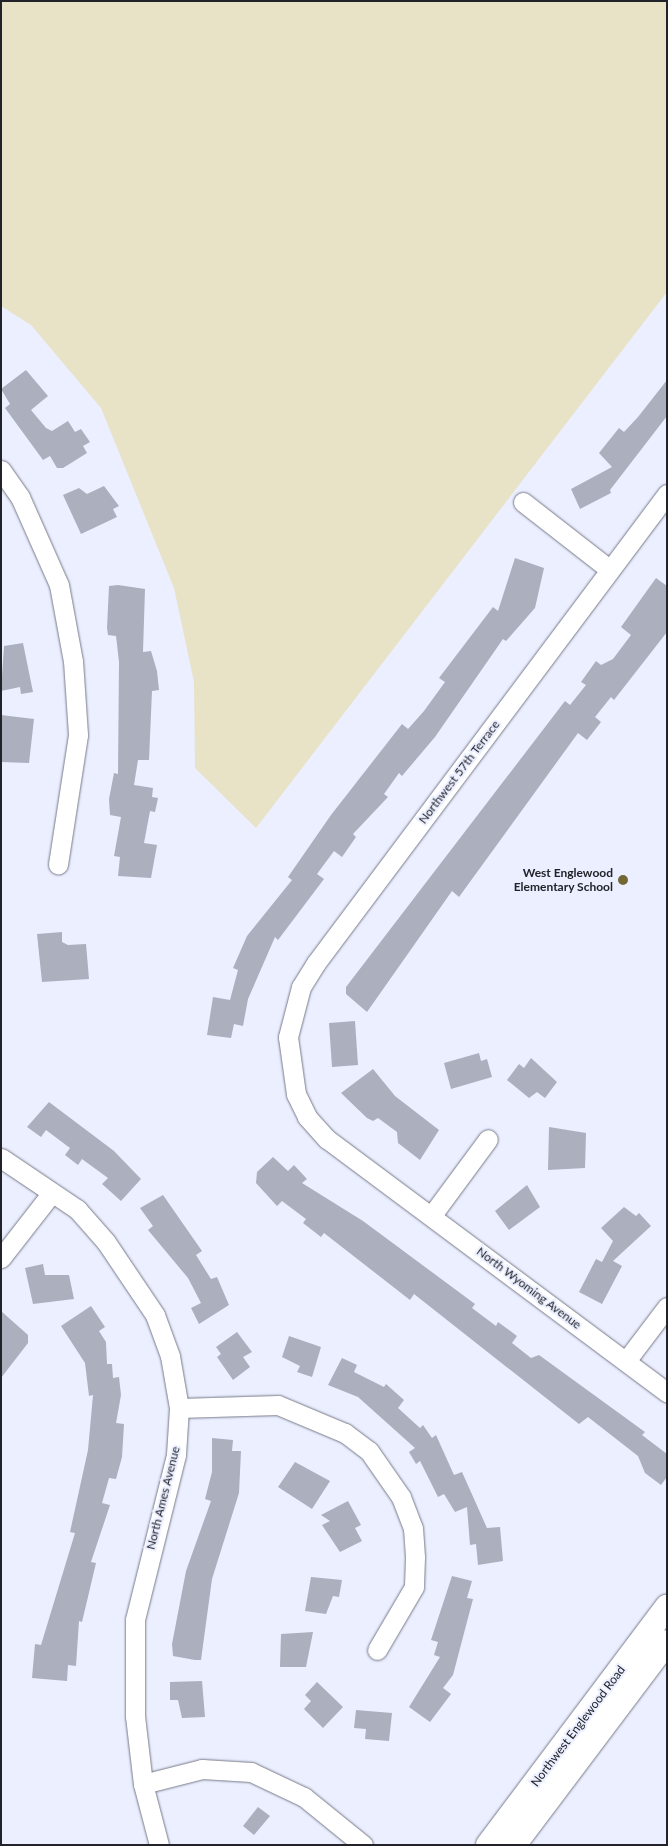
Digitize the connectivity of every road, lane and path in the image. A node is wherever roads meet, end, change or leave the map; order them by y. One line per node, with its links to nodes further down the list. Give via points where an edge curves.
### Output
1 (1, 470): 5 (street, via 20,497 59,585 73,661 78,735)
2 (667, 494): 4 (street, Northwest 57th Terrace)
3 (523, 502): 4 (street)
4 (609, 569): 6 (street, Northwest 57th Terrace, via 316,962 292,1012)
5 (58, 864)
6 (289, 1066): 10 (street, North Wyoming Avenue, via 307,1117 327,1139)
7 (488, 1139): 10 (street)
8 (1, 1158): 9 (street, North Ames Avenue)
9 (50, 1195): 11 (street); 15 (street, North Ames Avenue, via 77,1209 106,1242 155,1315 170,1356)
10 (432, 1215): 13 (street, North Wyoming Avenue)
11 (1, 1258)
12 (667, 1307): 13 (street)
13 (626, 1361): 14 (street, North Wyoming Avenue)
14 (667, 1392)
15 (179, 1408): 18 (street, via 278,1405 345,1433 369,1451 401,1498 413,1528 415,1557 414,1587); 19 (street, North Ames Avenue, via 176,1455 135,1620 135,1716)
16 (667, 1607): 22 (main road, Northwest Englewood Road)
17 (667, 1642): 23 (main road, Northwest Englewood Road)
18 (377, 1650)
19 (143, 1784): 20 (street, North Ames Avenue); 21 (street, via 202,1769 251,1772 304,1797)
20 (159, 1845)
21 (364, 1845)
22 (488, 1845)
23 (514, 1845)

